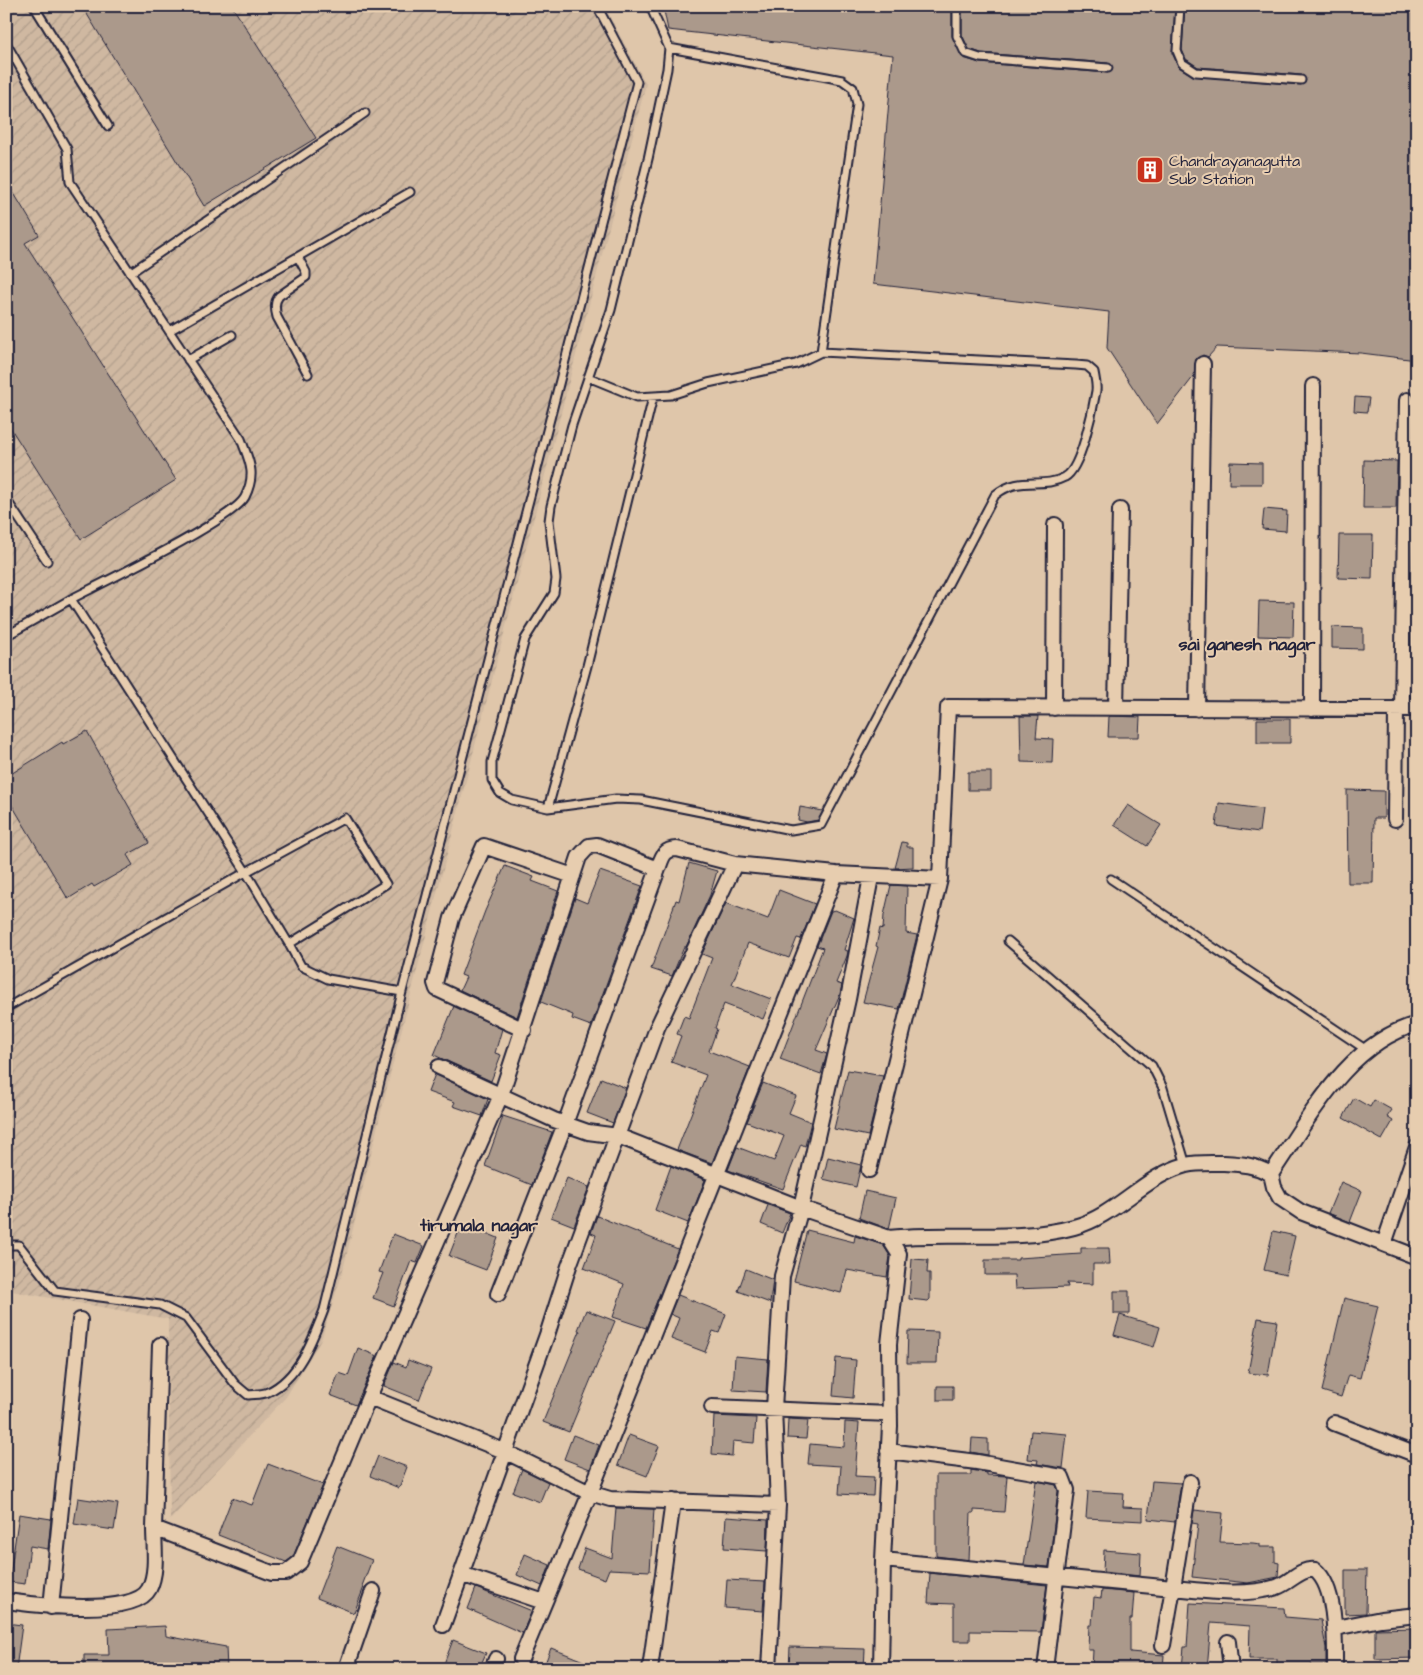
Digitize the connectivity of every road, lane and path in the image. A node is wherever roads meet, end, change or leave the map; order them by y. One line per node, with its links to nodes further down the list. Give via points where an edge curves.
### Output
1 (34, 6): 11 (lane)
2 (597, 6): 49 (lane, via 637,82)
3 (650, 6): 7 (lane)
4 (957, 6): 8 (lane, via 957,36 966,53 980,58)
5 (1180, 6): 9 (lane, via 1177,51 1182,63 1196,72)
6 (6, 43): 14 (lane, via 67,149 70,182)
7 (669, 48): 17 (lane, via 842,80 853,88 857,104); 21 (lane, via 648,159 611,310)
8 (1108, 68)
9 (1301, 80)
10 (365, 113): 14 (lane)
11 (108, 126)
12 (410, 192): 13 (lane)
13 (298, 257): 15 (lane); 20 (lane, via 306,277 279,296 275,309)
14 (130, 273): 15 (lane)
15 (168, 331): 18 (lane)
16 (232, 335): 18 (lane)
17 (821, 352): 23 (lane, via 796,364); 37 (lane, via 1087,366 1094,372 1096,389 1079,456 1066,477 1014,483 995,495 821,825 791,830 641,800 616,799)
18 (188, 360): 29 (lane, via 241,439 253,471 245,498 219,520)
19 (1203, 364): 33 (street)
20 (308, 374)
21 (588, 377): 23 (lane, via 637,397); 37 (lane, via 572,425 549,521 554,555 554,593 524,639 492,762 492,780 500,793 512,800)
22 (1313, 386): 36 (street)
23 (653, 397): 37 (lane, via 587,666)
24 (1407, 400): 34 (street)
25 (6, 499): 28 (lane)
26 (1120, 510): 32 (street)
27 (1055, 525): 31 (street)
28 (47, 561)
29 (71, 599): 30 (lane); 41 (lane)
30 (6, 636)
31 (1054, 708): 32 (street); 45 (street, via 948,707)
32 (1116, 708): 33 (street)
33 (1196, 708): 36 (street)
34 (1399, 708): 35 (street); 36 (street); 38 (street)
35 (1417, 708)
36 (1312, 709)
37 (548, 808)
38 (1395, 819)
39 (735, 864): 40 (street, via 670,849 662,855); 42 (street); 57 (street, via 656,1028)
40 (658, 870): 43 (street, via 597,845 589,846 583,852); 56 (street)
41 (246, 872): 48 (lane); 48 (lane, via 345,818 386,884); 50 (lane)
42 (836, 874): 44 (street); 61 (street)
43 (573, 876): 52 (street); 52 (street, via 484,846 452,918 435,983 437,989)
44 (871, 877): 45 (street); 63 (street, via 848,999)
45 (940, 879): 60 (street)
46 (1111, 879): 53 (lane)
47 (1008, 942): 59 (lane, via 1152,1066 1163,1088)
48 (289, 944): 49 (lane, via 301,966 328,980)
49 (402, 992): 66 (lane, via 324,1310 311,1345 298,1365 267,1393 248,1395 235,1384 186,1318 160,1304 55,1291 19,1245)
50 (6, 1008)
51 (1417, 1024): 53 (street)
52 (524, 1030): 55 (street)
53 (1368, 1051): 62 (street, via 1342,1072)
54 (439, 1067): 55 (street)
55 (501, 1095): 56 (street); 71 (street)
56 (565, 1124): 57 (street, via 588,1132); 68 (street)
57 (618, 1136): 61 (street); 76 (street)
58 (1417, 1147): 65 (street)
59 (1186, 1165): 62 (street, via 1248,1164); 64 (street, via 1149,1182 1106,1212 1074,1227 997,1236 920,1234)
60 (869, 1170)
61 (715, 1174): 63 (street); 80 (street)
62 (1271, 1174): 65 (street, via 1280,1198 1301,1212)
63 (801, 1208): 64 (street); 73 (street, via 782,1276)
64 (889, 1238): 74 (street, via 899,1254 889,1344)
65 (1384, 1244): 67 (street)
66 (6, 1245)
67 (1417, 1257)
68 (498, 1294)
69 (80, 1320): 91 (street)
70 (160, 1345): 83 (street)
71 (369, 1397): 76 (street); 83 (street, via 300,1562 286,1573 272,1574)
72 (712, 1406): 73 (street)
73 (774, 1408): 74 (street); 82 (street)
74 (890, 1414): 77 (street)
75 (1334, 1423): 78 (street)
76 (504, 1451): 80 (street); 85 (street)
77 (888, 1451): 84 (street); 86 (street, via 1062,1477 1067,1490)
78 (1417, 1455)
79 (1190, 1482): 87 (street)
80 (590, 1493): 81 (street, via 610,1499); 90 (street)
81 (673, 1501): 82 (street); 99 (street)
82 (778, 1505): 100 (street)
83 (154, 1528): 91 (street, via 153,1576 149,1590 138,1601 124,1605)
84 (883, 1560): 86 (street); 101 (street)
85 (461, 1574): 90 (street); 93 (street)
86 (1055, 1575): 87 (street); 102 (street)
87 (1173, 1588): 94 (street, via 1239,1594 1278,1586 1302,1572 1316,1570 1323,1579); 96 (street)
88 (374, 1591): 98 (street)
89 (6, 1601): 91 (street)
90 (544, 1602): 97 (street)
91 (51, 1607)
92 (1417, 1615): 94 (street)
93 (443, 1625)
94 (1335, 1628): 104 (street)
95 (1228, 1642): 103 (street)
96 (1162, 1645)
97 (521, 1659)
98 (346, 1669)
99 (650, 1669)
100 (769, 1669)
101 (881, 1669)
102 (1045, 1669)
103 (1231, 1669)
104 (1336, 1669)

